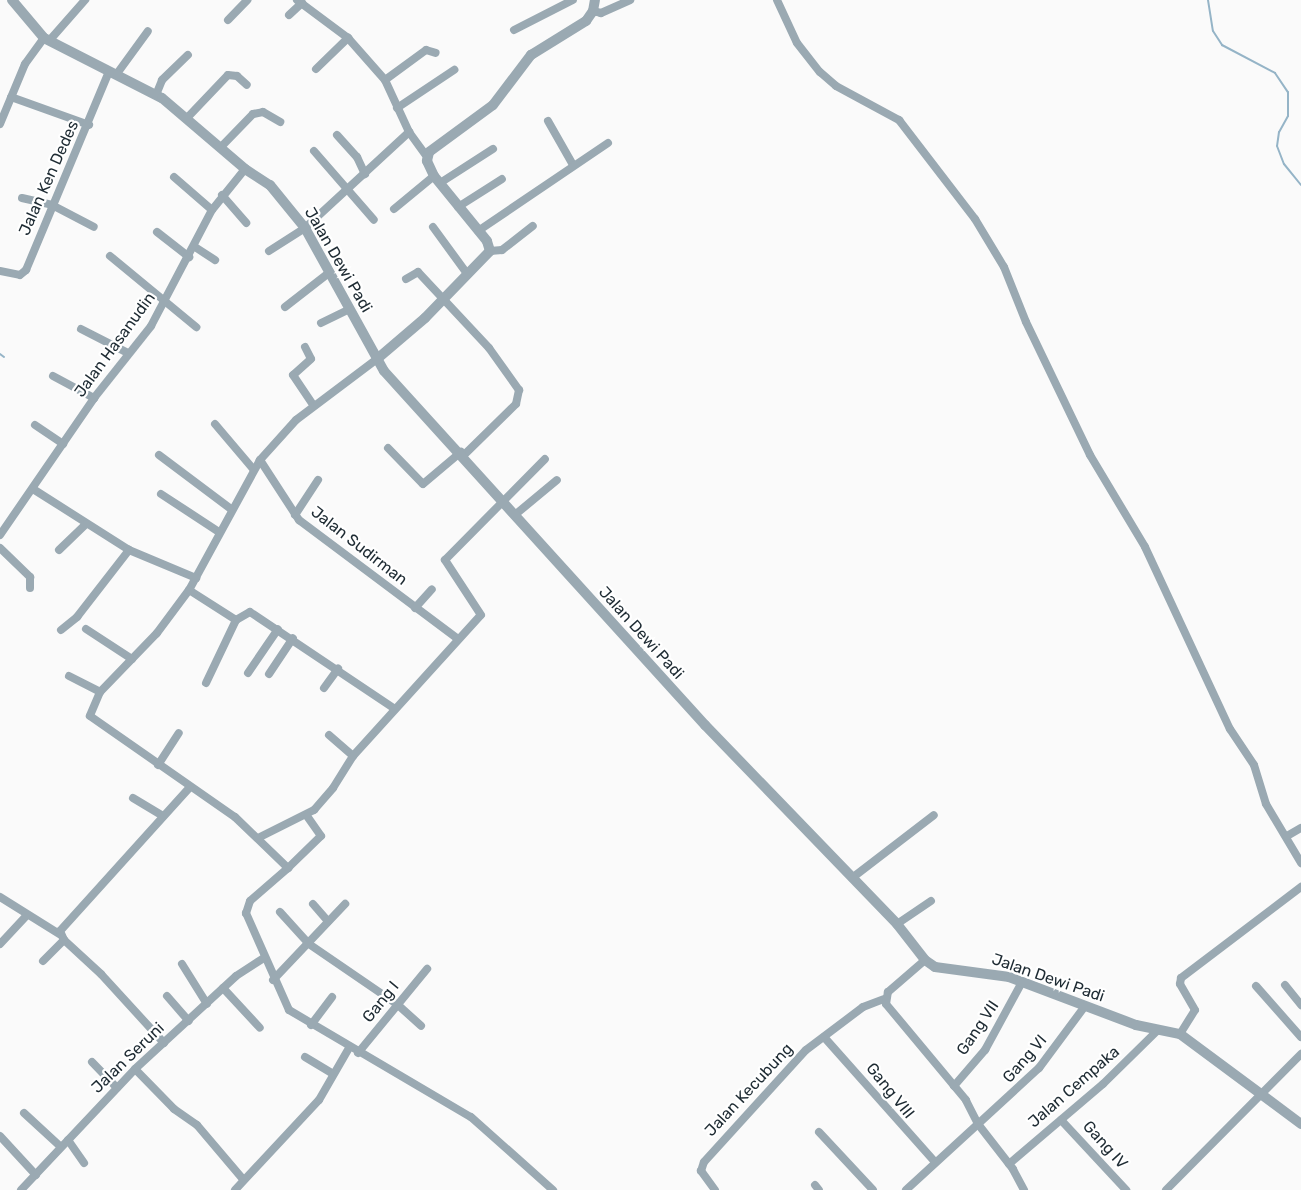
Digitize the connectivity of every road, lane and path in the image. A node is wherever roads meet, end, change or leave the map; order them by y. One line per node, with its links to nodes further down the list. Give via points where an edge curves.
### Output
1 (12, 0): 14 (street)
2 (85, 0): 14 (street)
3 (247, 0): 10 (street)
4 (573, 0): 11 (street)
5 (630, 0): 8 (street, via 601,13)
6 (777, 0): 134 (street, via 797,43 820,72 836,86 899,120 975,219 1004,267 1085,445 1145,547 1230,729 1254,765 1266,804)
7 (299, 1): 9 (street); 13 (street)
8 (594, 6): 36 (street, via 586,21 531,55 492,105 432,148)
9 (289, 15)
10 (228, 20)
11 (514, 30)
12 (148, 32): 19 (street, Jalan Ken Dedes)
13 (348, 39): 17 (street); 20 (street)
14 (46, 40): 19 (street, Jalan Dewi Padi); 23 (street, via 26,64)
15 (436, 53): 20 (street, via 426,50)
16 (188, 55): 22 (street, via 162,80)
17 (316, 69)
18 (454, 70): 24 (street)
19 (112, 73): 22 (street, Jalan Dewi Padi); 29 (street, Jalan Ken Dedes)
20 (386, 80): 24 (street)
21 (247, 85): 25 (street, via 237,76 228,75)
22 (156, 95): 25 (street, Jalan Dewi Padi)
23 (11, 97): 28 (street); 29 (street)
24 (397, 108): 30 (street)
25 (187, 118): 33 (street, Jalan Dewi Padi)
26 (548, 121): 37 (street)
27 (280, 122): 33 (street, via 263,112 253,114)
28 (0, 124)
29 (89, 125): 46 (street, Jalan Ken Dedes)
30 (409, 132): 36 (street); 39 (street)
31 (337, 135): 39 (street, via 357,157)
32 (608, 143): 37 (street)
33 (220, 148): 38 (street, Jalan Dewi Padi)
34 (493, 149): 42 (street)
35 (314, 152): 43 (street)
36 (427, 157): 42 (street)
37 (573, 165): 56 (street)
38 (244, 169): 44 (street, Jalan Hasanudin); 55 (street, Jalan Dewi Padi, via 270,185)
39 (365, 174): 43 (street)
40 (174, 177): 49 (street)
41 (502, 179): 47 (street)
42 (437, 180): 47 (street); 48 (street)
43 (348, 190): 50 (street); 55 (street)
44 (222, 195): 49 (street, Jalan Hasanudin); 51 (street)
45 (22, 198): 46 (street)
46 (52, 205): 53 (street); 64 (street, Jalan Ken Dedes, via 24,273)
47 (458, 207): 56 (street)
48 (394, 209)
49 (212, 210): 58 (street, Jalan Hasanudin)
50 (374, 220)
51 (246, 223)
52 (533, 226): 60 (street, via 502,250)
53 (94, 227)
54 (432, 227): 66 (street)
55 (305, 228): 59 (street); 65 (street, Jalan Dewi Padi)
56 (478, 231): 60 (street)
57 (157, 232): 62 (street)
58 (195, 247): 62 (street, Jalan Hasanudin); 63 (street)
59 (269, 251)
60 (490, 251): 66 (street)
61 (110, 256): 69 (street)
62 (189, 257): 69 (street, Jalan Hasanudin)
63 (215, 260)
64 (0, 271)
65 (330, 272): 70 (street); 71 (street, Jalan Dewi Padi)
66 (468, 275): 68 (street)
67 (406, 279): 68 (street, via 418,272)
68 (443, 298): 77 (street); 85 (street, via 489,348 520,396)
69 (165, 303): 73 (street); 76 (street, Jalan Hasanudin)
70 (285, 307)
71 (350, 309): 72 (street); 77 (street, Jalan Dewi Padi)
72 (321, 323)
73 (196, 327)
74 (81, 329): 76 (street)
75 (305, 347): 80 (street, via 311,359 293,375)
76 (128, 353): 79 (street, Jalan Hasanudin)
77 (377, 359): 80 (street); 85 (street, Jalan Dewi Padi)
78 (53, 376): 79 (street)
79 (94, 398): 83 (street, Jalan Hasanudin)
80 (315, 406): 88 (street)
81 (214, 424): 89 (street)
82 (34, 425): 83 (street)
83 (63, 444): 92 (street, Jalan Hasanudin)
84 (388, 447): 85 (street, via 423,484)
85 (462, 453): 94 (street, Jalan Dewi Padi)
86 (159, 455): 95 (street)
87 (545, 459): 94 (street)
88 (260, 460): 89 (street); 97 (street, Jalan Sudirman)
89 (254, 470): 95 (street)
90 (318, 480): 97 (street)
91 (557, 480): 96 (street)
92 (33, 489): 98 (street); 100 (street, Jalan Hasanudin)
93 (161, 494): 99 (street)
94 (502, 499): 96 (street, Jalan Dewi Padi); 114 (street, via 445,560 481,612)
95 (231, 509): 99 (street)
96 (516, 514): 138 (street, Jalan Dewi Padi, via 705,725)
97 (295, 515): 108 (street, Jalan Sudirman)
98 (86, 524): 102 (street); 103 (street)
99 (219, 532): 104 (street)
100 (0, 535)
101 (0, 548): 105 (street, via 30,577)
102 (129, 549): 104 (street); 112 (street, via 77,617)
103 (58, 550)
104 (196, 578): 107 (street)
105 (30, 588)
106 (432, 589): 108 (street)
107 (189, 590): 109 (street); 115 (street)
108 (415, 608): 114 (street, Jalan Sudirman)
109 (236, 620): 111 (street, via 250,612); 120 (street)
110 (86, 629): 115 (street)
111 (278, 629): 113 (street); 117 (street)
112 (61, 630)
113 (293, 639): 116 (street); 118 (street)
114 (458, 639): 123 (street)
115 (132, 659): 122 (street)
116 (338, 669): 121 (street); 123 (street)
117 (248, 673)
118 (269, 674)
119 (69, 676): 122 (street)
120 (206, 683)
121 (324, 688)
122 (100, 692): 127 (street, via 90,709 93,720)
123 (395, 709): 126 (street)
124 (179, 734): 127 (street)
125 (329, 735): 126 (street)
126 (353, 756): 132 (street, via 333,789)
127 (158, 765): 128 (street)
128 (189, 788): 131 (street); 135 (street, via 202,793)
129 (133, 798): 131 (street)
130 (934, 815): 138 (street)
131 (163, 816): 148 (street, via 61,928)
132 (307, 816): 135 (street); 137 (street, via 321,836)
133 (1301, 828): 134 (street)
134 (1287, 836): 136 (street)
135 (258, 838): 137 (street)
136 (1301, 863)
137 (288, 868): 151 (street, via 247,905 248,921)
138 (852, 878): 147 (street, Jalan Dewi Padi)
139 (1301, 887): 173 (street, via 1181,978 1180,984 1195,1010)
140 (1, 898): 145 (street)
141 (932, 901): 147 (street)
142 (313, 904): 146 (street)
143 (345, 904): 146 (street)
144 (280, 912): 150 (street)
145 (26, 916): 148 (street); 149 (street)
146 (328, 921): 150 (street)
147 (897, 924): 152 (street, Jalan Dewi Padi)
148 (62, 938): 153 (street); 176 (street)
149 (0, 944)
150 (309, 944): 156 (street); 165 (street)
151 (264, 958): 156 (street); 160 (street, Jalan Seruni)
152 (926, 960): 157 (street, Jalan Dewi Padi, via 935,967 979,970); 163 (street, Jalan Kecubung)
153 (43, 962)
154 (182, 964): 164 (street)
155 (427, 969): 165 (street, Gang I)
156 (273, 980): 169 (street, via 289,1010)
157 (1022, 982): 167 (street, Jalan Dewi Padi); 184 (street, Gang VII, via 982,1054)
158 (1285, 985): 166 (street)
159 (1257, 986): 175 (street)
160 (223, 988): 164 (street, Jalan Seruni); 171 (street)
161 (167, 996): 168 (street)
162 (332, 997): 169 (street)
163 (884, 999): 174 (street, Jalan Kecubung, via 863,1007); 184 (street, via 889,1010)
164 (207, 1004): 168 (street, Jalan Seruni)
165 (398, 1005): 170 (street); 178 (street, Gang I)
166 (1301, 1005)
167 (1085, 1006): 172 (street, Jalan Dewi Padi); 190 (street, Gang VI, via 1039,1068)
168 (189, 1021): 176 (street, Jalan Seruni)
169 (311, 1025): 177 (street)
170 (422, 1026)
171 (260, 1028)
172 (1157, 1031): 173 (street, Jalan Dewi Padi); 188 (street, Jalan Cempaka)
173 (1179, 1034): 186 (street, Jalan Dewi Padi)
174 (824, 1037): 194 (street, Gang VIII); 202 (street, Jalan Kecubung, via 789,1066 700,1166)
175 (1301, 1037)
176 (164, 1043): 182 (street, Jalan Seruni)
177 (349, 1048): 178 (street); 183 (street)
178 (358, 1053): 201 (street, via 471,1118)
179 (1301, 1054): 186 (street)
180 (305, 1057): 183 (street)
181 (92, 1062): 185 (street)
182 (135, 1070): 185 (street, Jalan Seruni); 198 (street, via 174,1109 197,1125)
183 (333, 1074): 198 (street, via 303,1118)
184 (954, 1086): 190 (street)
185 (117, 1088): 193 (street, Jalan Seruni)
186 (1262, 1095): 189 (street, Jalan Dewi Padi); 207 (street)
187 (24, 1113): 193 (street)
188 (1061, 1120): 196 (street, Jalan Cempaka); 206 (street, Gang IV)
189 (1299, 1120)
190 (978, 1124): 194 (street, Gang VI); 196 (street)
191 (819, 1132): 203 (street)
192 (0, 1136): 197 (street)
193 (65, 1143): 195 (street); 197 (street, Jalan Seruni)
194 (935, 1162): 204 (street, Gang VI)
195 (84, 1163)
196 (1009, 1164): 205 (street)
197 (36, 1175): 199 (street, Jalan Seruni)
198 (242, 1178): 200 (street)
199 (21, 1190)
200 (235, 1190)
201 (553, 1190)
202 (716, 1190)
203 (873, 1190)
204 (906, 1190)
205 (1024, 1190)
206 (1126, 1190)
207 (1166, 1190)

